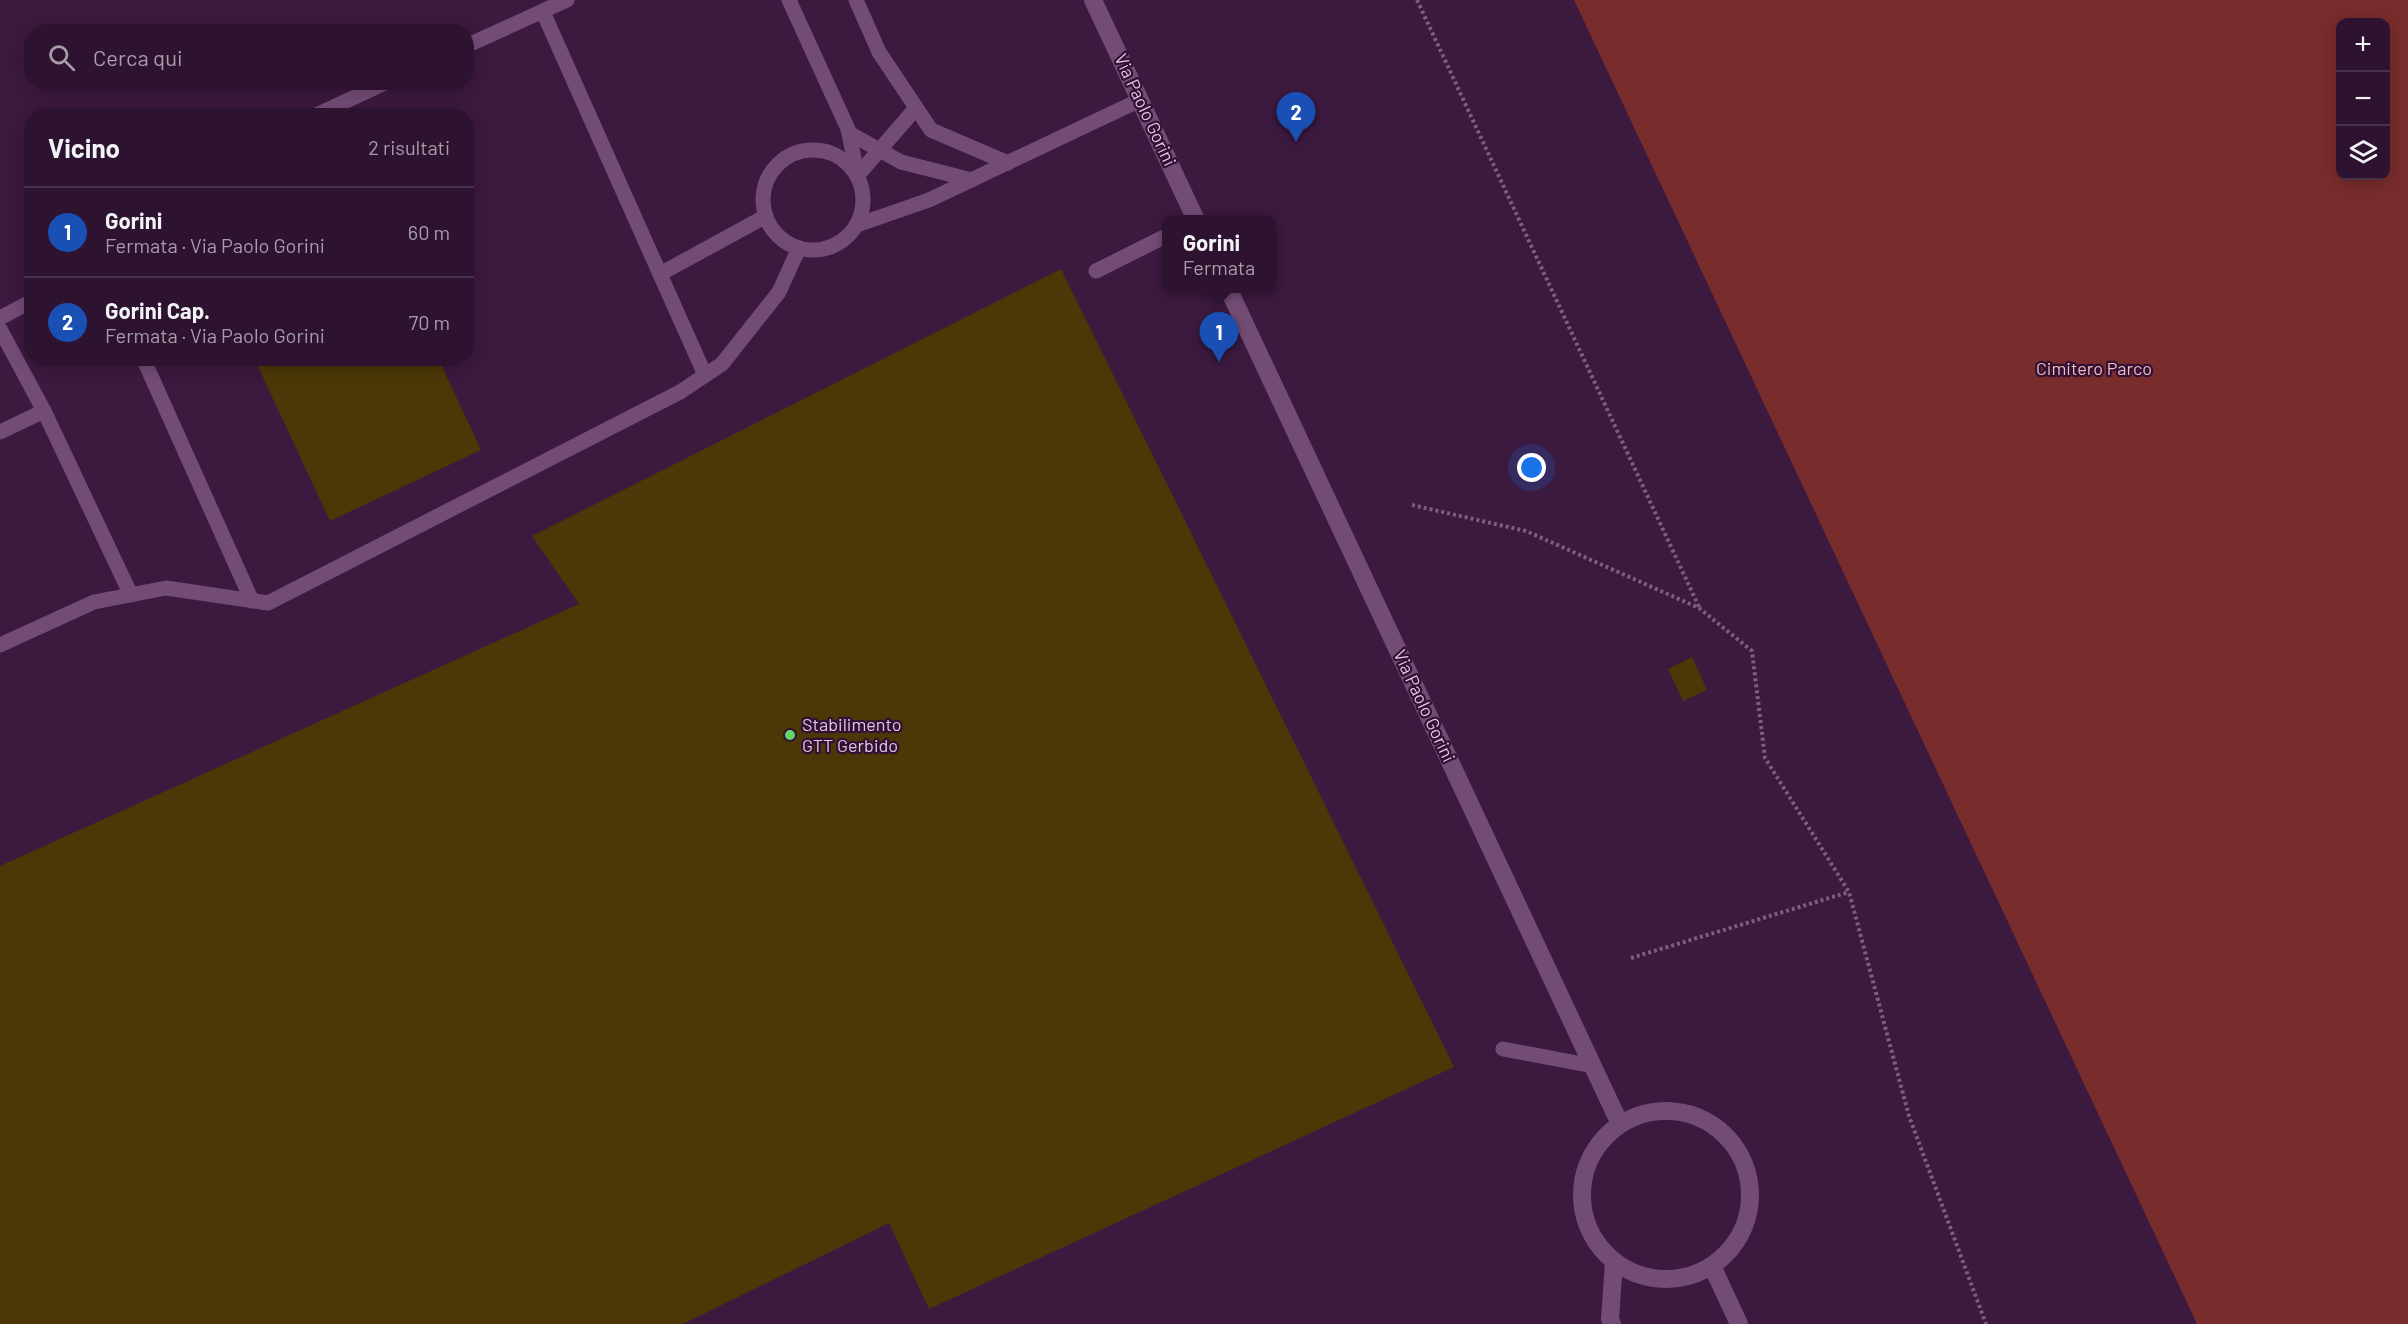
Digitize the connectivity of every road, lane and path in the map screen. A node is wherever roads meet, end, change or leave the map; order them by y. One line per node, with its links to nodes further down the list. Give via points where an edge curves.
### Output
1 (567, 0): 6 (lane)
2 (789, 0): 12 (lane)
3 (856, 0): 11 (lane, via 879,52)
4 (1094, 0): 9 (street, Via Paolo Gorini)
5 (1417, 0): 35 (path)
6 (543, 12): 7 (lane); 23 (lane)
7 (474, 42)
8 (370, 90): 10 (lane)
9 (1140, 100): 14 (lane); 17 (street, Via Paolo Gorini)
10 (331, 108)
11 (916, 108): 13 (lane); 14 (lane, via 931,130)
12 (849, 133): 13 (lane); 15 (lane)
13 (880, 150): 15 (lane); 16 (lane, via 901,162)
14 (1008, 163): 16 (lane)
15 (857, 176): 18 (lane, via 840,157 826,151 794,153 770,175 764,190); 19 (lane, via 864,195)
16 (972, 180): 19 (lane)
17 (1194, 215)
18 (766, 216): 21 (lane, via 776,234); 23 (lane)
19 (857, 225): 21 (lane, via 834,246 819,250)
20 (1162, 238): 22 (lane)
21 (799, 248): 29 (lane, via 779,292 722,364)
22 (1096, 271)
23 (660, 274): 29 (lane)
24 (1230, 293): 40 (street, Via Paolo Gorini)
25 (24, 305): 26 (lane)
26 (0, 318)
27 (0, 329): 30 (lane)
28 (146, 366): 34 (lane)
29 (705, 375): 34 (lane, via 268,603)
30 (44, 411): 31 (lane); 33 (lane)
31 (0, 432)
32 (1412, 505): 35 (path, via 1526,531)
33 (131, 595): 34 (lane, via 166,588); 36 (lane, via 94,602)
34 (252, 601)
35 (1699, 608): 37 (path, via 1752,651 1765,758)
36 (0, 645)
37 (1849, 892): 38 (path); 46 (path, via 1909,1116)
38 (1631, 957)
39 (1503, 1049): 40 (lane)
40 (1593, 1066): 41 (street, Via Paolo Gorini)
41 (1620, 1124): 42 (street, via 1605,1136 1589,1160 1582,1191 1587,1224 1600,1248); 43 (street, via 1654,1111 1673,1110 1713,1124 1734,1143 1750,1181 1748,1218 1733,1245)
42 (1614, 1262): 43 (street, via 1645,1277 1670,1280); 44 (street)
43 (1712, 1266): 45 (street)
44 (1612, 1324)
45 (1738, 1324)
46 (1986, 1324)

